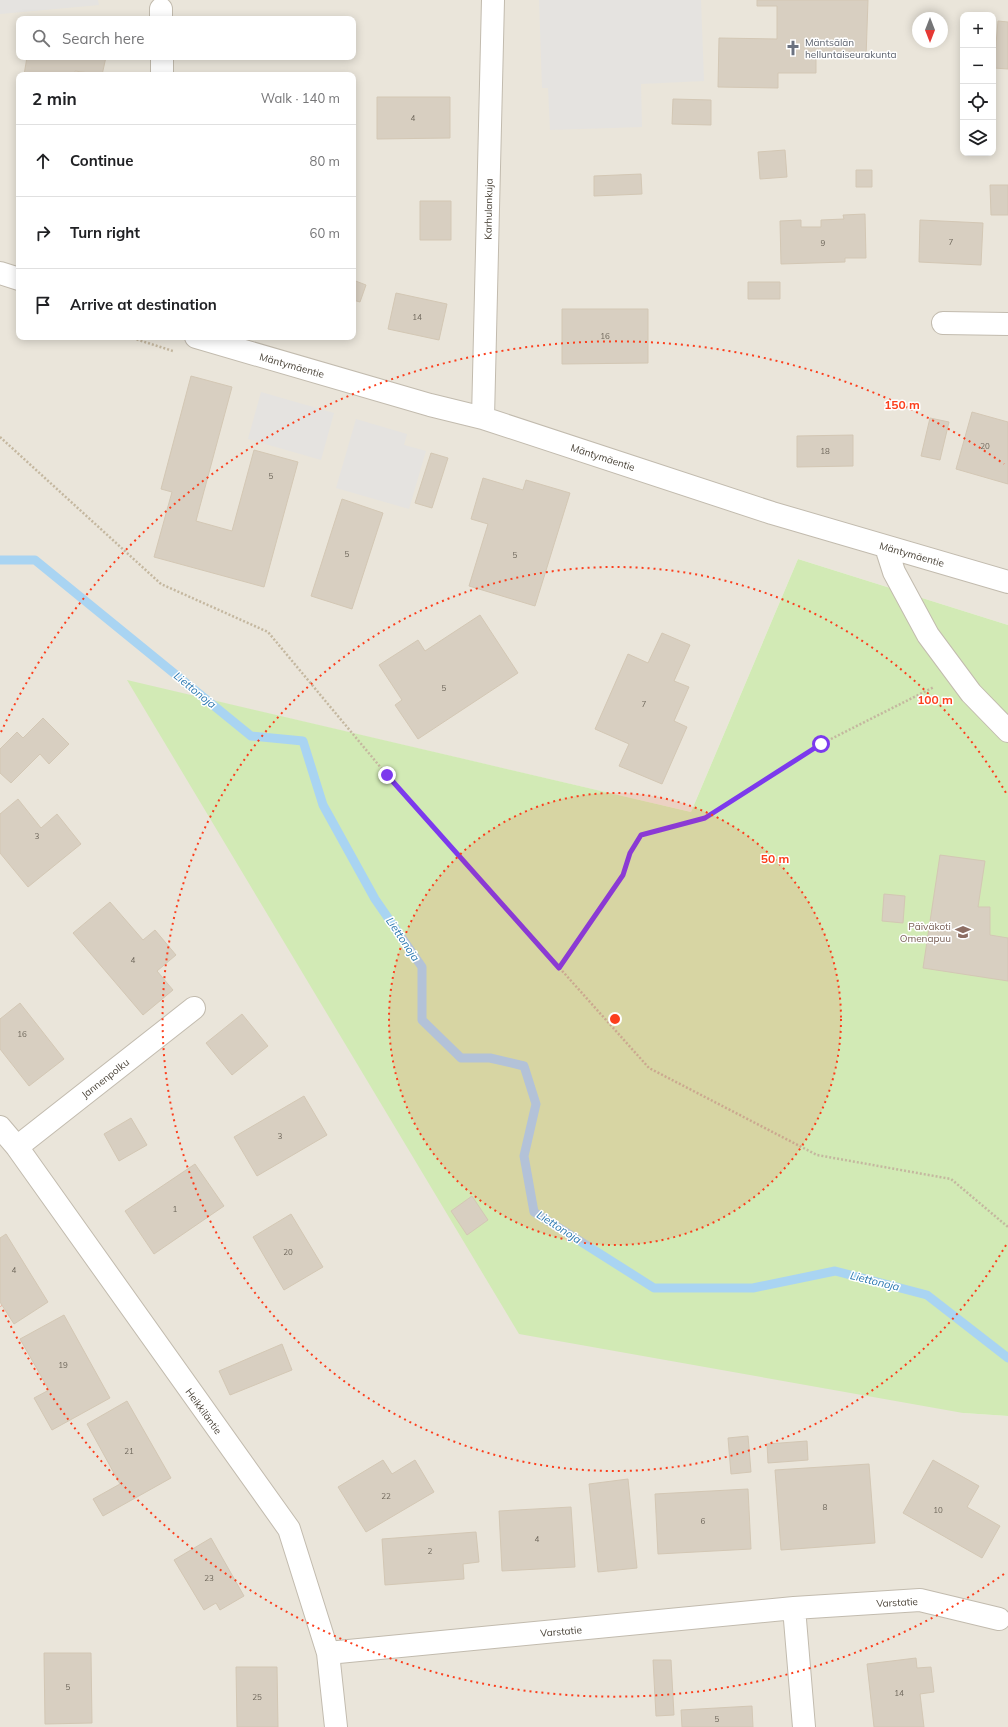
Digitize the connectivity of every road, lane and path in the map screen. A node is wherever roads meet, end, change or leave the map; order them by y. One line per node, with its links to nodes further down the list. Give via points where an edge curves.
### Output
1 (493, 0): 9 (street, Karhulankuja)
2 (162, 60): 3 (street)
3 (162, 72)
4 (0, 273): 5 (street)
5 (16, 278)
6 (943, 323): 7 (street)
7 (1008, 324)
8 (206, 340): 9 (street, Mäntymäentie)
9 (483, 418): 11 (street, Mäntymäentie, via 772,513)
10 (0, 437): 15 (path, via 161,584 268,632 387,775)
11 (886, 547): 12 (street, Mäntymäentie); 13 (street, via 894,572 928,634)
12 (1008, 582)
13 (957, 674): 14 (street, via 971,693); 15 (path, via 821,744 705,818 641,835 630,853 623,875)
14 (1008, 731)
15 (559, 968): 19 (path, via 649,1068 817,1155 951,1179)
16 (194, 1008): 18 (street, Jannenpolku)
17 (0, 1127): 18 (street, Heikkiläntie)
18 (16, 1148): 22 (street, Heikkiläntie, via 289,1529)
19 (1008, 1226)
20 (794, 1608): 21 (street, Varstatie, via 920,1600); 22 (street, Varstatie); 24 (street)
21 (998, 1619)
22 (328, 1653): 23 (street, Heikkiläntie)
23 (336, 1727)
24 (804, 1727)

